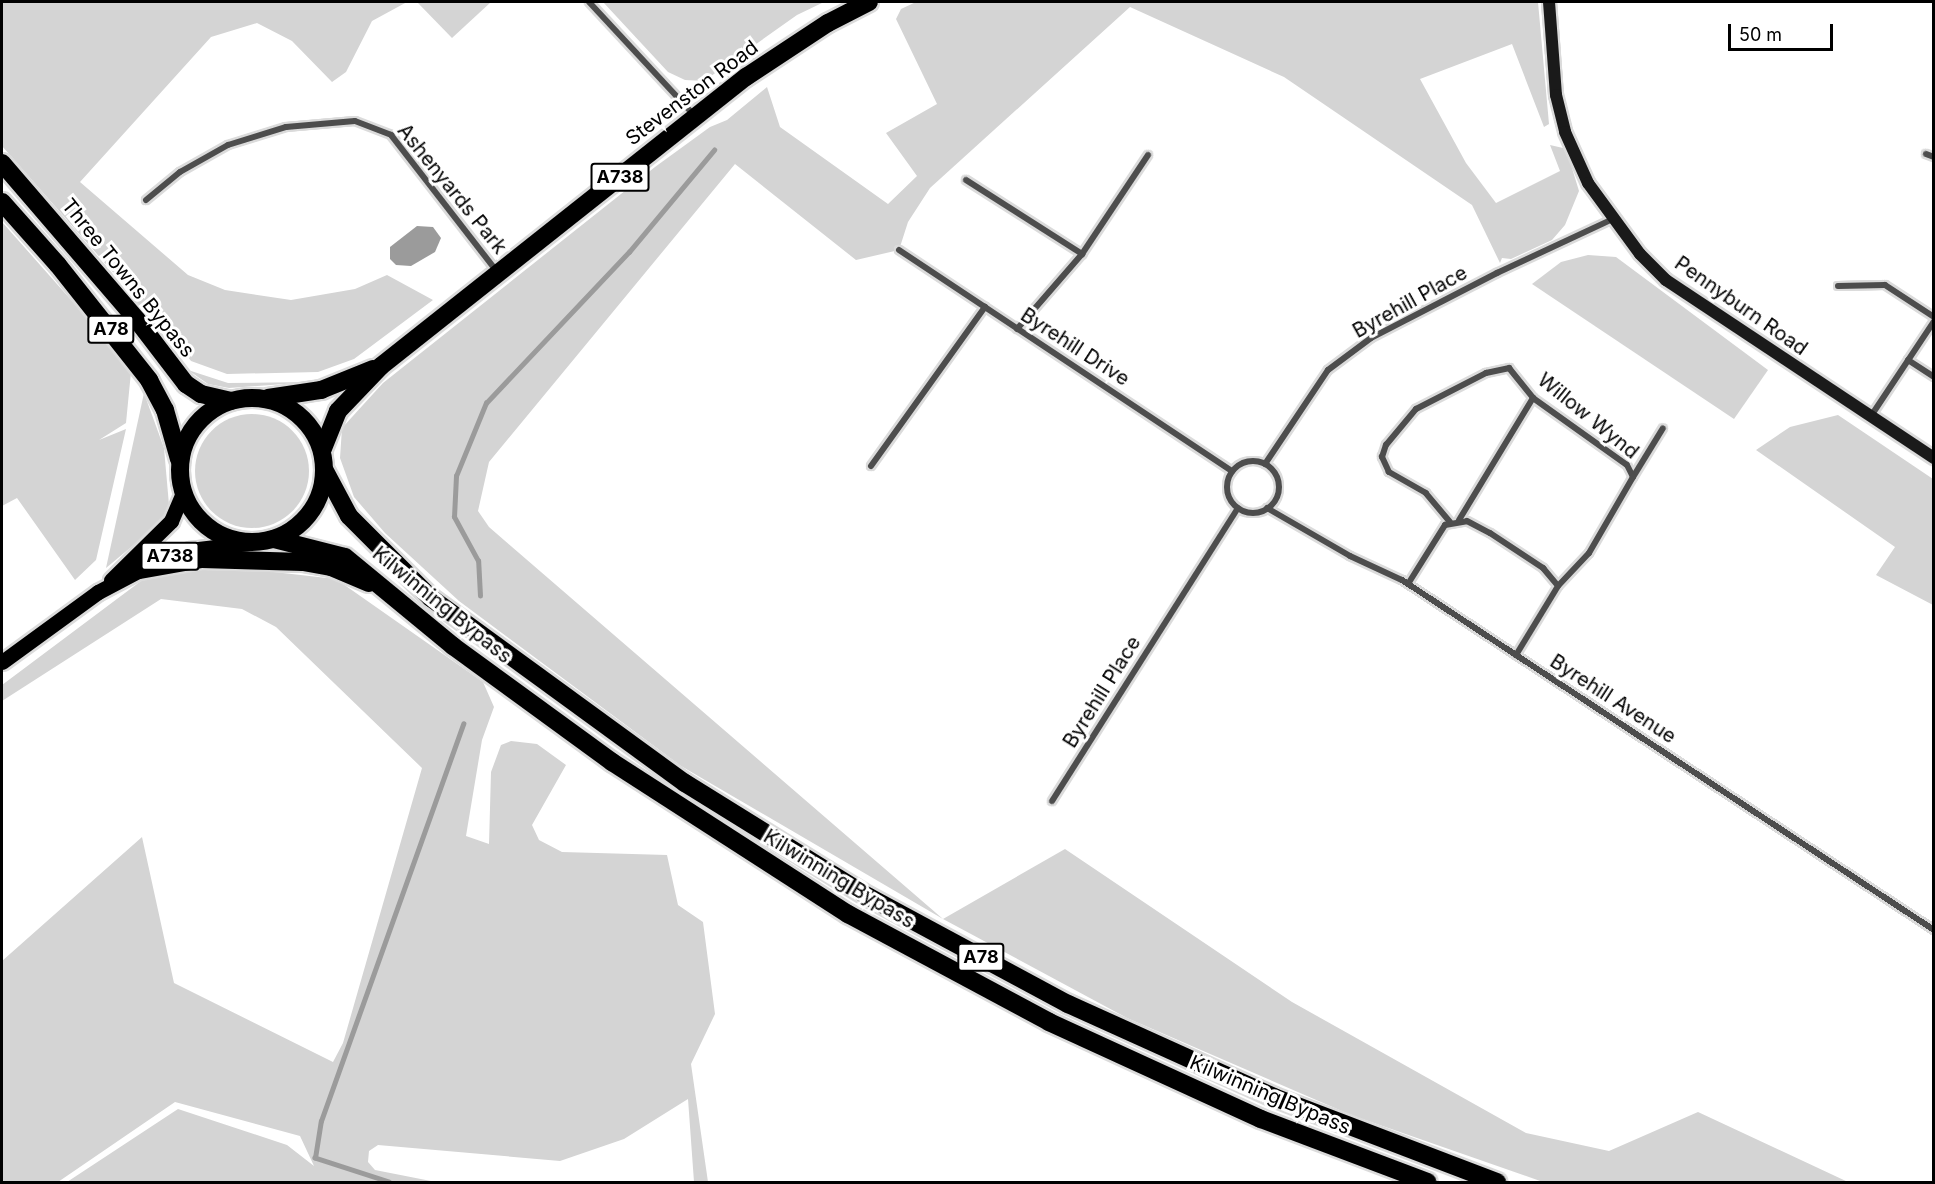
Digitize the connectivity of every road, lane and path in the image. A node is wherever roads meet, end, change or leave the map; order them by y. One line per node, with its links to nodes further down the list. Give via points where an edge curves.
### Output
1 (589, 2): 4 (street)
2 (869, 2): 4 (highway, Stevenston Road / A738, via 790,47)
3 (1549, 2): 12 (street, Pennyburn Road, via 1556,95 1565,132 1588,183)
4 (696, 116): 15 (highway, Stevenston Road / A738)
5 (1926, 154): 7 (street)
6 (1148, 155): 14 (street)
7 (1934, 157)
8 (2, 163): 25 (highway, Three Towns Bypass / A78, via 165,353 186,384 201,394)
9 (966, 180): 14 (street)
10 (146, 200): 15 (street, Ashenyards Park, via 180,172 228,144 286,127 355,121 391,135)
11 (2, 202): 30 (highway, A78, via 65,273 149,380 165,410)
12 (1612, 219): 26 (street, Pennyburn Road, via 1666,280); 31 (street, Byrehill Place, via 1371,338 1328,370)
13 (899, 250): 17 (street, Byrehill Drive)
14 (1082, 254): 19 (street)
15 (500, 275): 21 (highway, Stevenston Road / A738)
16 (1838, 286): 18 (street, via 1885,285)
17 (984, 307): 19 (street, Byrehill Drive); 32 (street)
18 (1934, 319): 20 (street)
19 (1017, 329): 34 (street, Byrehill Drive)
20 (1908, 360): 22 (street); 26 (street)
21 (381, 366): 23 (highway, A738, via 321,390); 28 (highway, A738, via 338,411)
22 (1934, 377)
23 (260, 398): 25 (highway, A78); 28 (highway, A78, via 298,414 312,430)
24 (1533, 398): 35 (street, Willow Wynd, via 1627,465); 39 (street); 40 (street, Willow Wynd, via 1509,368 1486,373 1416,409 1387,443 1382,457 1389,472 1426,493)
25 (232, 400): 30 (highway, A78, via 197,422)
26 (1870, 416): 29 (street, Pennyburn Road)
27 (1663, 428): 35 (street)
28 (322, 451): 33 (highway, A78)
29 (1934, 458)
30 (180, 461): 36 (highway, A78)
31 (1265, 464): 34 (street, via 1249,461); 38 (street, via 1279,485 1274,502)
32 (870, 466)
33 (325, 471): 41 (highway, A78, via 317,503 309,516); 53 (highway, Kilwinning Bypass / A78, via 349,516 431,598 706,795 869,897 1068,1004 1274,1097)
34 (1233, 471): 37 (street, via 1227,492)
35 (1633, 477): 45 (street, Willow Wynd, via 1594,545)
36 (183, 494): 42 (highway, A78, via 204,525 223,537); 47 (main road, A738, via 167,526)
37 (1238, 508): 38 (street, via 1255,513); 50 (street, Byrehill Place)
38 (1267, 508): 44 (street, Byrehill Avenue)
39 (1459, 520): 40 (street); 45 (street, via 1491,533 1535,562 1556,579)
40 (1450, 522): 44 (street)
41 (274, 539): 42 (highway, A78); 46 (highway, Kilwinning Bypass / A78, via 345,557)
42 (249, 543): 43 (main road, A738, via 180,552)
43 (140, 570): 46 (highway, via 202,560 303,562 331,567); 47 (main road, A738)
44 (1408, 584): 48 (street, Byrehill Avenue)
45 (1558, 586): 48 (street, Willow Wynd)
46 (387, 591): 52 (highway, Kilwinning Bypass / A78, via 453,646 612,762 848,914 1059,1027 1261,1119)
47 (98, 592): 49 (main road, A738)
48 (1516, 655): 51 (street, Byrehill Avenue)
49 (2, 662)
50 (1052, 801)
51 (1934, 930)
52 (1428, 1182)
53 (1497, 1182)

